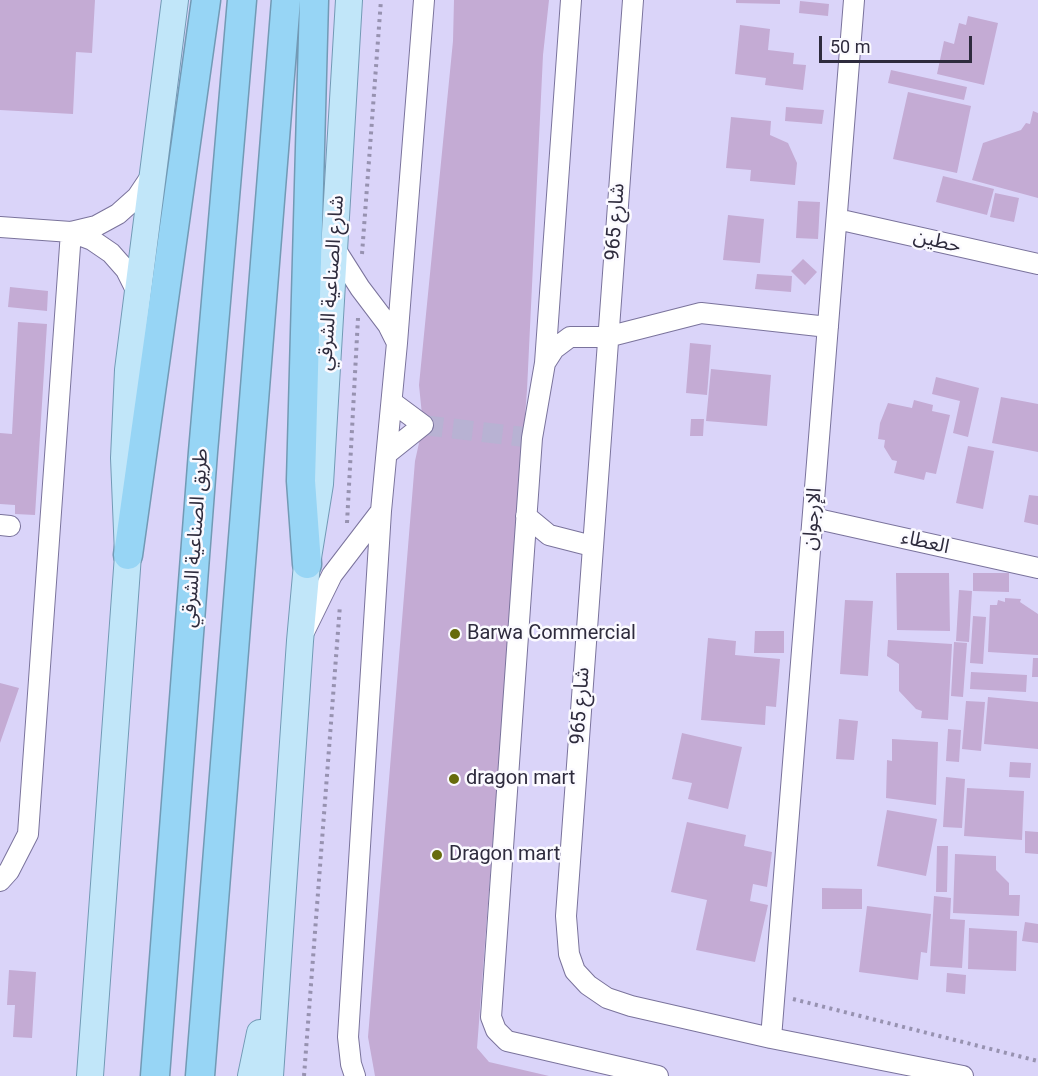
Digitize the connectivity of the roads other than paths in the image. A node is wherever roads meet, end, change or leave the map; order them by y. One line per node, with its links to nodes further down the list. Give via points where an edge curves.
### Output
1 (175, 0): 11 (main road)
2 (206, 0): 28 (highway)
3 (242, 0): 39 (highway, طريق الصناعية الشرقي)
4 (286, 0): 40 (highway)
5 (314, 0): 29 (highway, via 302,481)
6 (349, 0): 15 (main road, شارع الصناعية الشرقي)
7 (424, 0): 20 (street)
8 (571, 0): 21 (street)
9 (633, 0): 19 (street, شارع 965)
10 (854, 0): 12 (street, الإرجوان)
11 (151, 176): 14 (street, via 137,197 118,214 96,226); 17 (main road)
12 (837, 219): 16 (street, حطين); 18 (street, الإرجوان)
13 (0, 227): 14 (street)
14 (71, 232): 17 (street, via 111,253 126,270); 32 (street, via 28,834)
15 (334, 247): 20 (street); 29 (main road, شارع الصناعية الشرقي, via 320,484)
16 (1038, 264)
17 (136, 291): 28 (main road, via 124,421)
18 (828, 327): 19 (street, via 701,313); 26 (street, الإرجوان)
19 (608, 337): 21 (street, via 570,337); 27 (street, شارع 965)
20 (398, 343): 22 (street)
21 (544, 363): 25 (street, via 528,437)
22 (392, 402): 23 (street); 23 (street, via 423,425)
23 (388, 453): 24 (street)
24 (381, 511): 31 (street, via 332,575); 44 (street, via 348,1037)
25 (526, 516): 27 (street, via 549,535); 45 (street, via 491,1017 496,1030 507,1041)
26 (813, 518): 30 (street, العطاء); 35 (street, الإرجوان)
27 (592, 546): 35 (street, شارع 965, via 566,916 575,971 607,998)
28 (128, 555): 33 (main road)
29 (307, 564): 31 (main road)
30 (1038, 568)
31 (300, 641): 34 (main road)
32 (0, 881)
33 (102, 924): 36 (main road); 37 (main road); 38 (main road)
34 (279, 947): 41 (main road); 42 (main road); 43 (main road)
35 (771, 1038): 46 (street, شارع 965)
36 (72, 1076)
37 (90, 1076)
38 (108, 1076)
39 (155, 1076)
40 (200, 1076)
41 (251, 1076)
42 (270, 1076)
43 (287, 1076)
44 (356, 1076)
45 (658, 1076)
46 (963, 1076)

